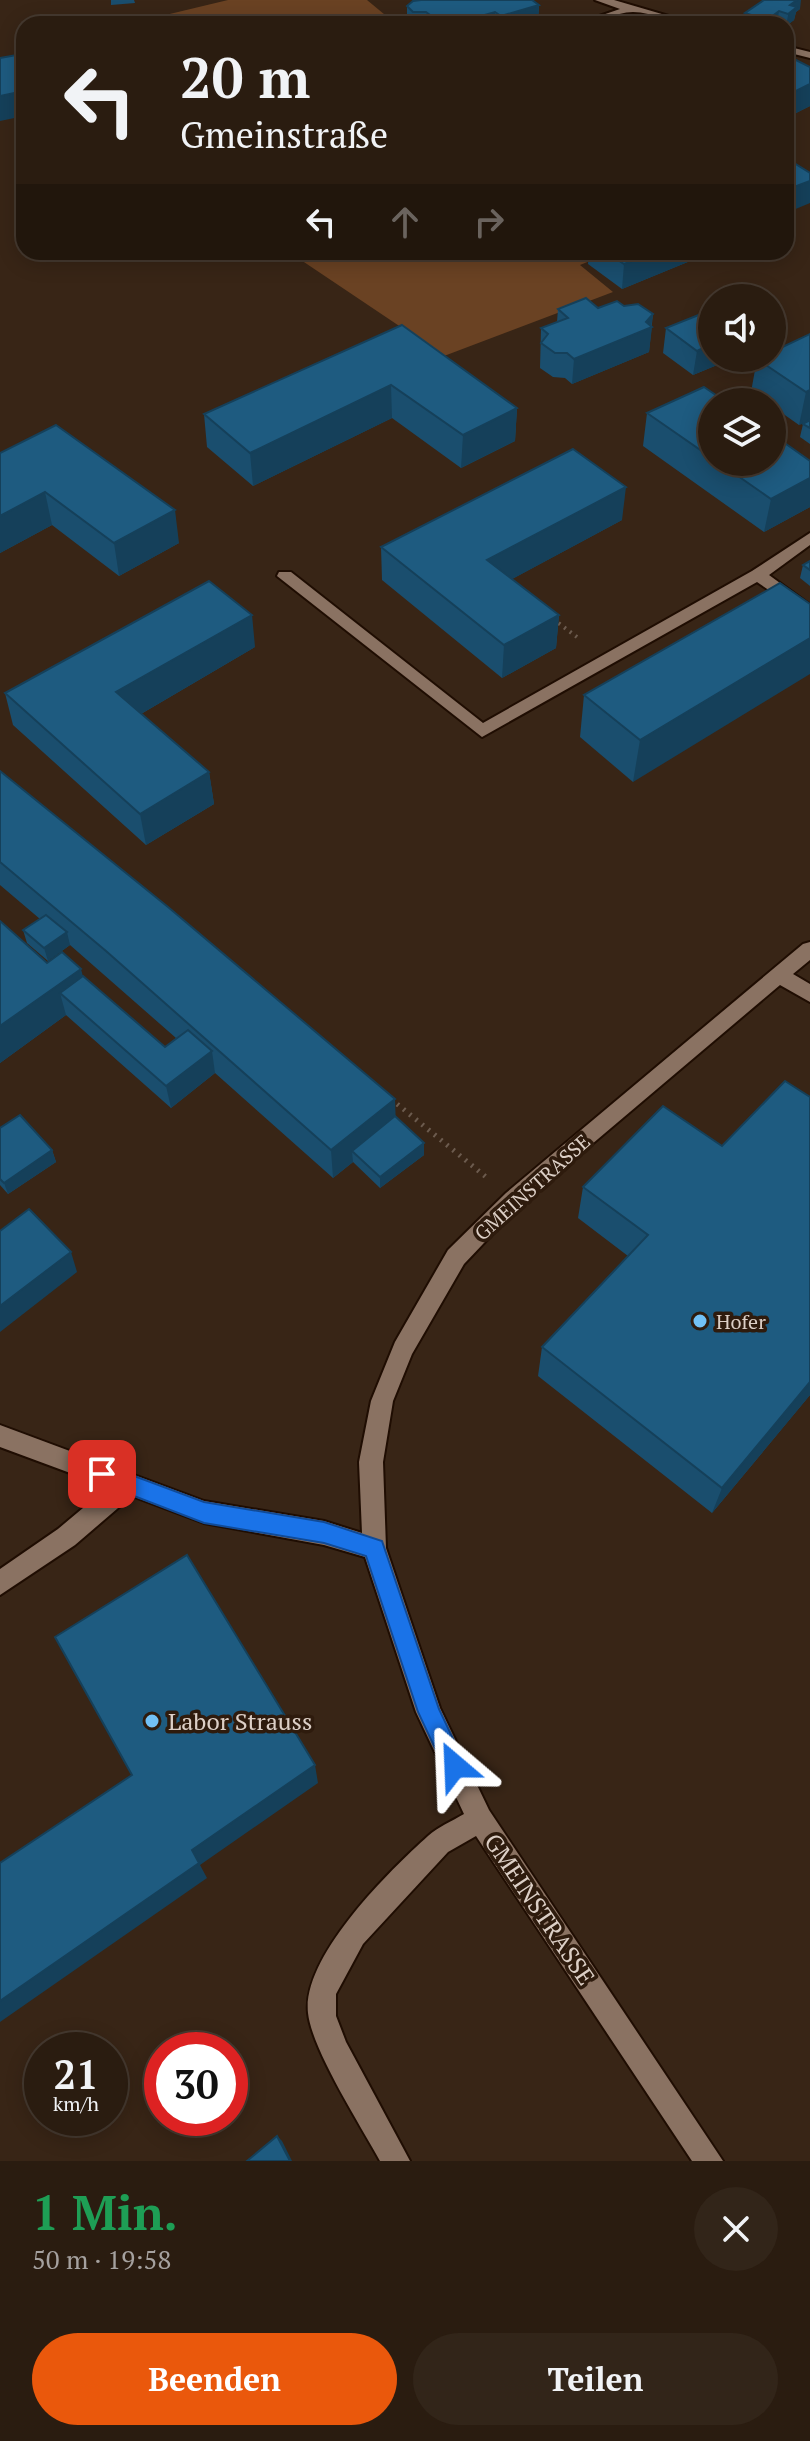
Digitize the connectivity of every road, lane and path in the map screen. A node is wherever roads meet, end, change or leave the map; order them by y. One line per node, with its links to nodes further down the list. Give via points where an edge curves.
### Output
1 (601, 0): 2 (street)
2 (633, 8): 3 (street); 4 (street)
3 (608, 16)
4 (662, 16)
5 (810, 538): 6 (street)
6 (758, 575): 9 (street); 10 (street)
7 (285, 576): 10 (street, via 482,731)
8 (543, 611): 10 (path)
9 (810, 613)
10 (606, 659)
11 (810, 949): 12 (street, GMEINSTRASSE)
12 (780, 975): 13 (street); 15 (street, GMEINSTRASSE)
13 (810, 994)
14 (390, 1099): 15 (path)
15 (513, 1199): 18 (street, GMEINSTRASSE, via 456,1257 403,1349 382,1401 371,1462)
16 (0, 1436): 17 (street)
17 (128, 1484): 18 (street, via 204,1512 324,1533); 19 (street, via 56,1546)
18 (374, 1548): 20 (street, GMEINSTRASSE, via 429,1712)
19 (0, 1583)
20 (480, 1819): 21 (street, via 439,1843 353,1934 322,1994 322,2016 335,2050); 22 (street, GMEINSTRASSE)
21 (396, 2161)
22 (709, 2161)

